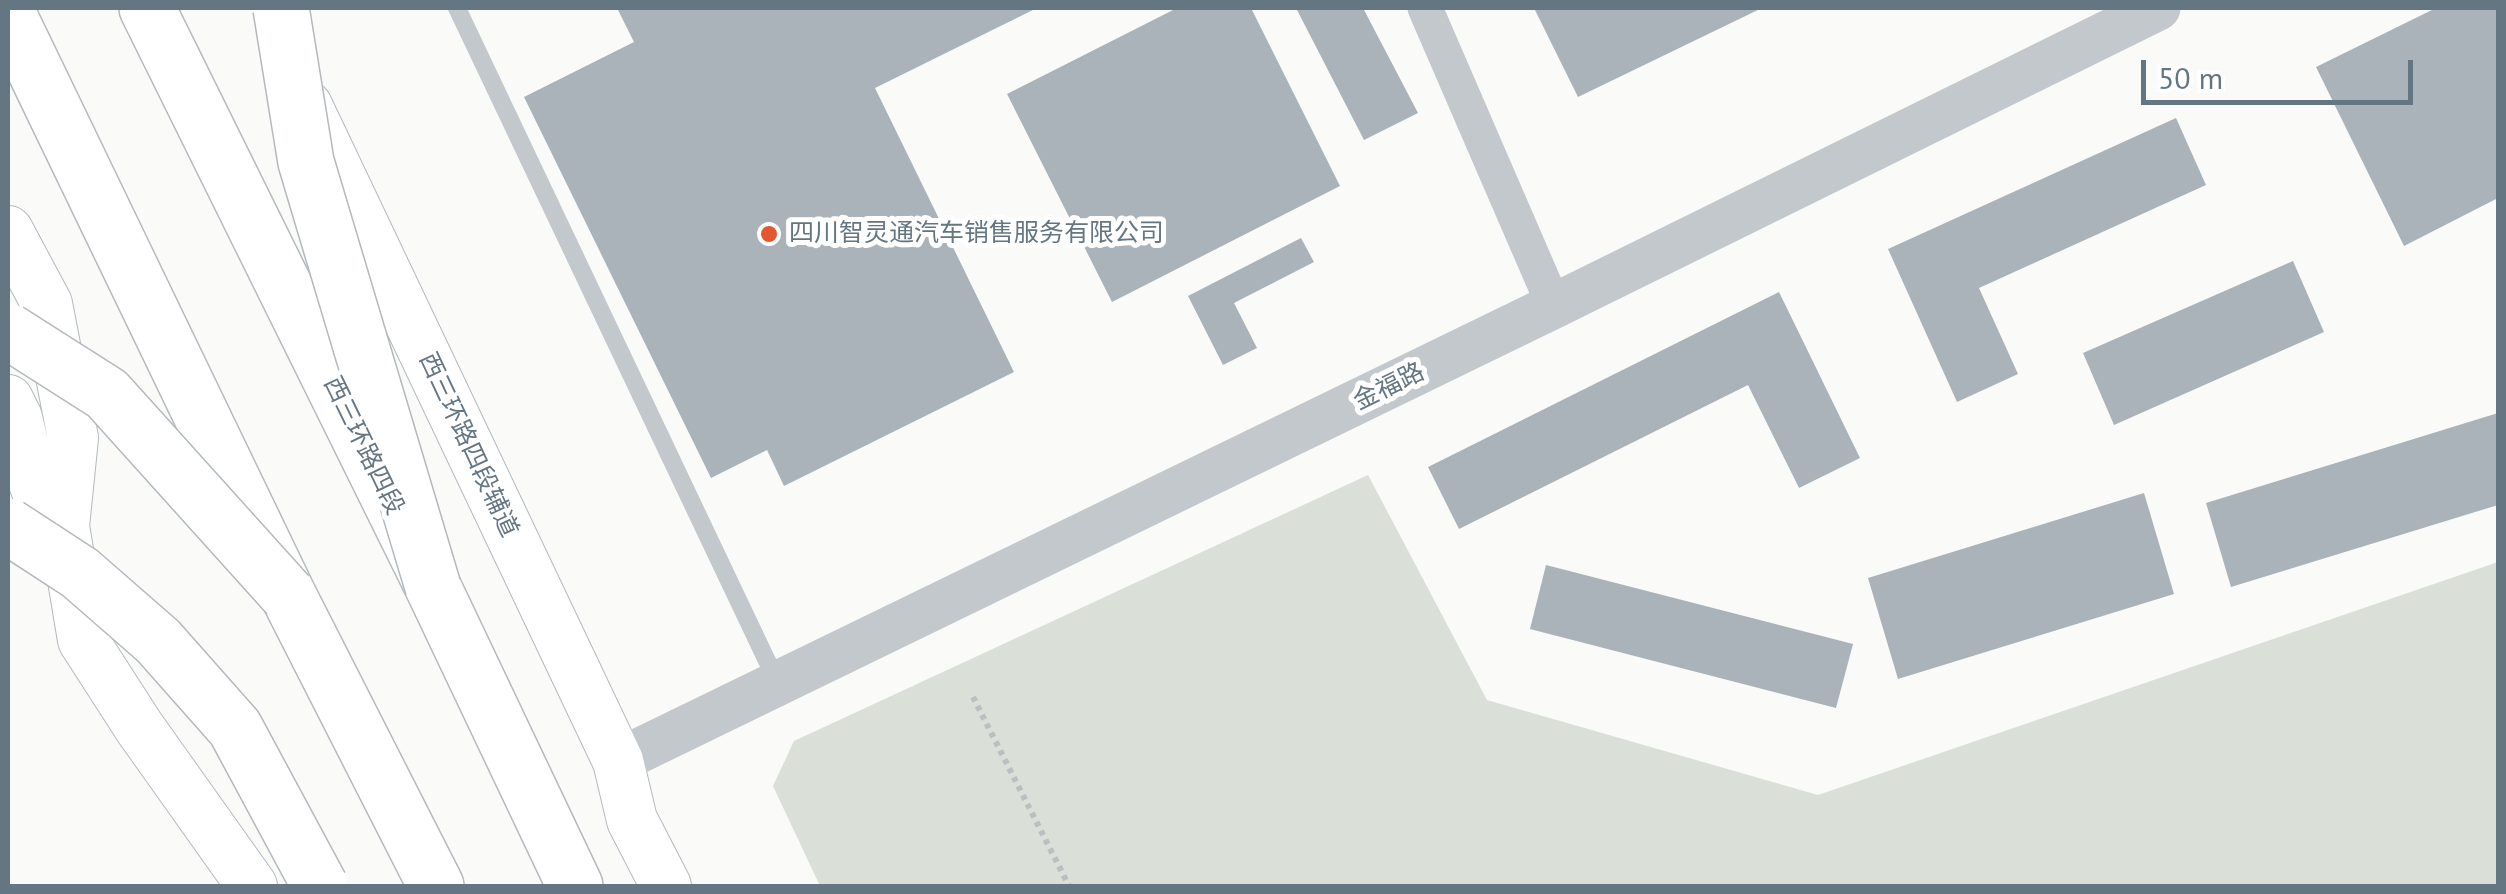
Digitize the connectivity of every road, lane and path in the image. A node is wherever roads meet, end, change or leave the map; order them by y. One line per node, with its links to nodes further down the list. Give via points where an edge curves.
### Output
1 (147, 8): 13 (highway, 西三环路四段, bridge)
2 (261, 8): 18 (main road, 西三环路四段辅道)
3 (281, 8): 13 (highway, bridge, via 306,162)
4 (457, 8): 16 (lane)
5 (1425, 8): 9 (street)
6 (2158, 8): 9 (street, 金福路)
7 (8, 14): 14 (highway)
8 (8, 231): 15 (main road, via 47,304 73,438 64,526)
9 (1554, 306): 16 (street, 金福路)
10 (8, 332): 14 (highway, bridge, via 107,394)
11 (8, 400): 15 (main road)
12 (8, 526): 21 (highway, bridge, via 80,573 158,641 235,728)
13 (432, 588): 19 (highway, 西三环路四段)
14 (288, 594): 22 (highway)
15 (77, 601): 20 (main road, via 84,640)
16 (778, 684): 18 (street, 金福路)
17 (973, 696): 24 (path)
18 (618, 762): 23 (main road, 西三环路四段辅道, via 632,820)
19 (564, 864)
20 (252, 886)
21 (320, 886)
22 (436, 886)
23 (666, 886)
24 (1069, 886)

